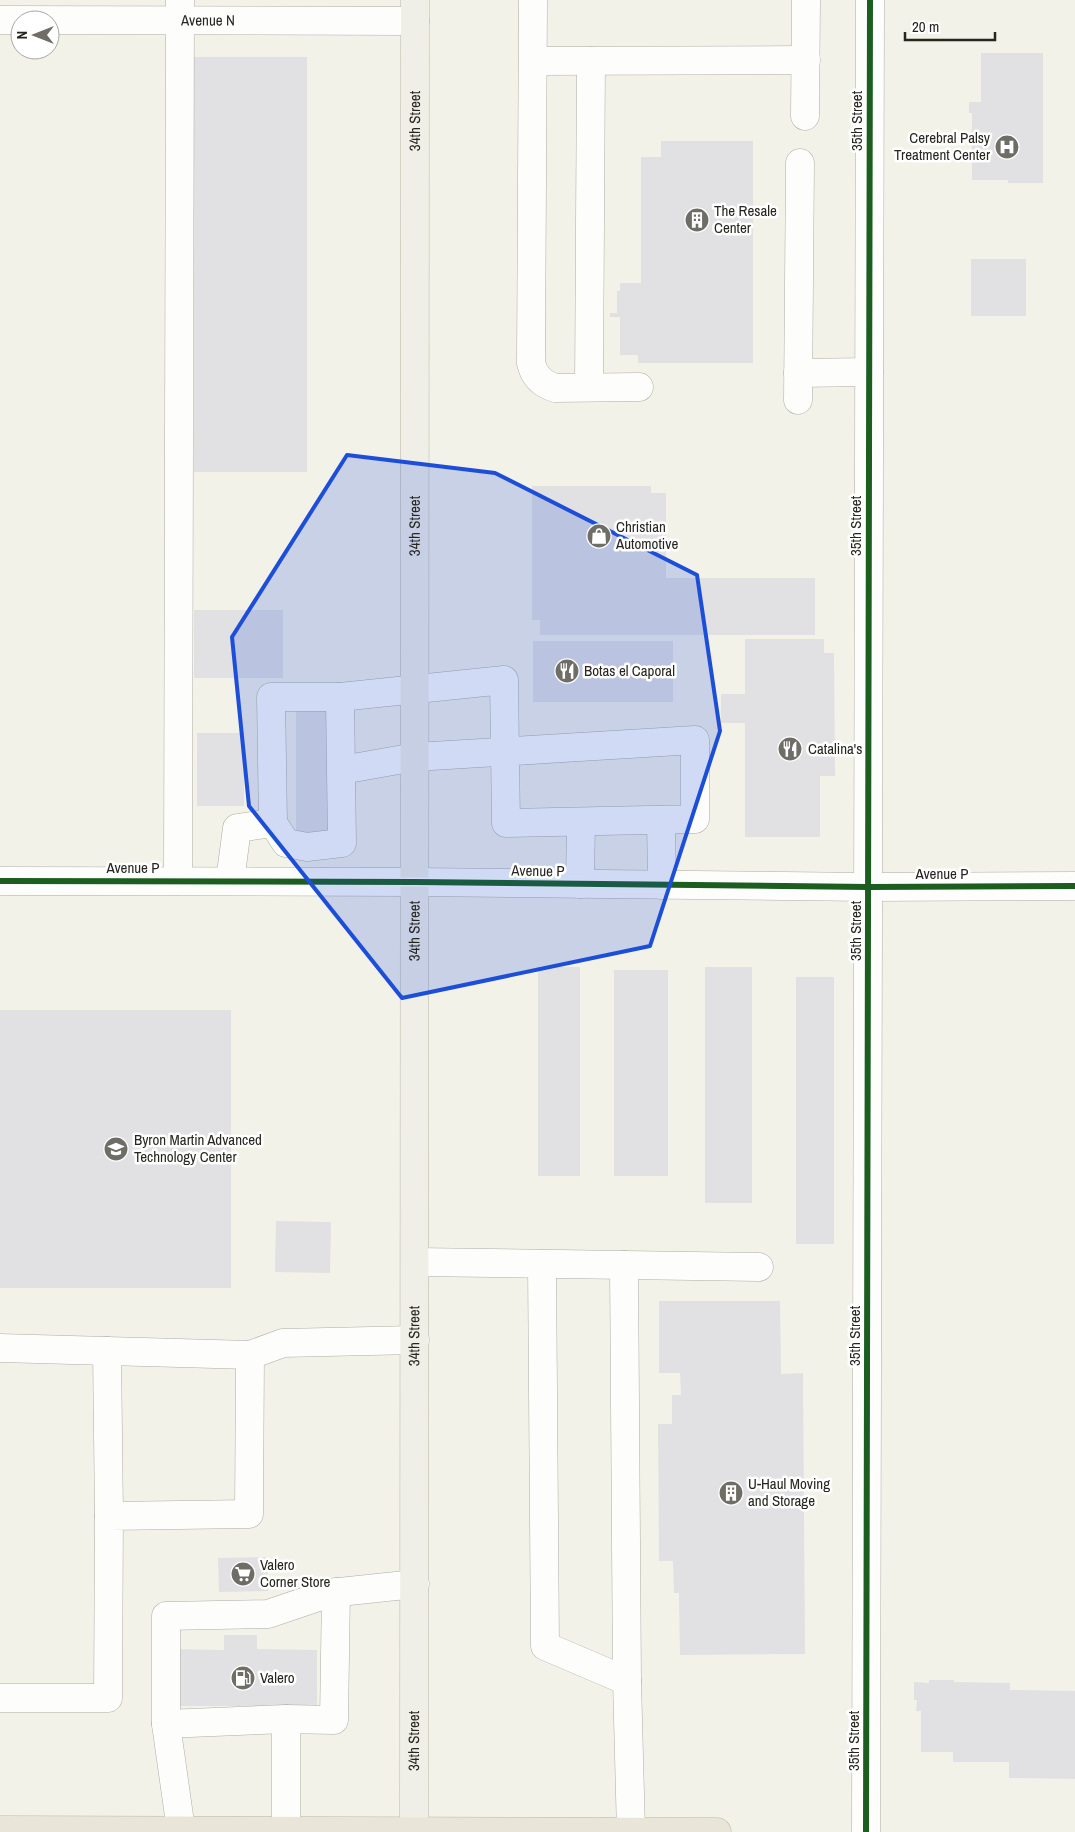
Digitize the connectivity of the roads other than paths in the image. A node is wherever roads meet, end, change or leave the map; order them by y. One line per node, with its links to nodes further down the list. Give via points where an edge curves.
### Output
1 (533, 0): 8 (street)
2 (806, 0): 7 (street)
3 (870, 0): 12 (street, 35th Street)
4 (180, 10): 5 (street, Avenue N); 6 (street, Avenue N); 25 (street)
5 (415, 11): 15 (main road, 34th Street)
6 (0, 20)
7 (806, 60): 9 (street); 10 (street)
8 (533, 61): 9 (street); 13 (street, via 530,363 537,377 546,385 555,388)
9 (591, 61): 13 (street)
10 (806, 116)
11 (800, 164): 12 (street, via 798,386)
12 (869, 372): 32 (street, 35th Street)
13 (589, 387): 14 (street)
14 (639, 387)
15 (415, 688): 16 (street); 17 (street, via 504,680); 18 (main road, 34th Street)
16 (340, 696): 19 (street); 22 (street, via 271,696)
17 (505, 751): 18 (street); 20 (street, via 695,740 695,819); 21 (street, via 506,822)
18 (415, 757): 19 (street); 28 (main road, 34th Street)
19 (342, 770): 23 (street, via 342,843)
20 (662, 820): 21 (street); 30 (street)
21 (581, 822): 29 (street)
22 (273, 823): 23 (street, via 286,843); 26 (street, via 237,828)
23 (307, 847): 27 (street)
24 (0, 881): 25 (street, Avenue P)
25 (178, 881): 26 (street, Avenue P)
26 (230, 881): 27 (street, Avenue P)
27 (305, 881): 28 (street, Avenue P)
28 (415, 882): 29 (street, Avenue P); 33 (main road, 34th Street)
29 (580, 884): 30 (street, Avenue P)
30 (662, 885): 32 (street, Avenue P)
31 (1075, 886): 32 (street, Avenue P)
32 (868, 887): 56 (street, 35th Street)
33 (416, 1262): 34 (street); 37 (main road, 34th Street)
34 (542, 1264): 35 (street); 44 (street, via 545,1646)
35 (624, 1265): 36 (street); 44 (street)
36 (759, 1266)
37 (415, 1340): 40 (street, via 283,1343); 42 (main road, 34th Street)
38 (0, 1348): 39 (street)
39 (106, 1351): 40 (street); 41 (street)
40 (250, 1355): 41 (street, via 248,1514)
41 (108, 1516): 45 (street, via 108,1698)
42 (415, 1584): 43 (street); 51 (main road, 34th Street)
43 (336, 1592): 46 (street, via 334,1720); 47 (street, via 268,1614 166,1616)
44 (627, 1681): 53 (street)
45 (0, 1698)
46 (286, 1719): 47 (street); 50 (street)
47 (166, 1724): 49 (street)
48 (0, 1830): 49 (highway)
49 (185, 1831): 50 (highway)
50 (270, 1831): 51 (highway)
51 (415, 1832): 52 (highway)
52 (528, 1832): 53 (highway)
53 (631, 1832): 54 (highway)
54 (701, 1832): 55 (highway)
55 (717, 1832)
56 (866, 1832)

